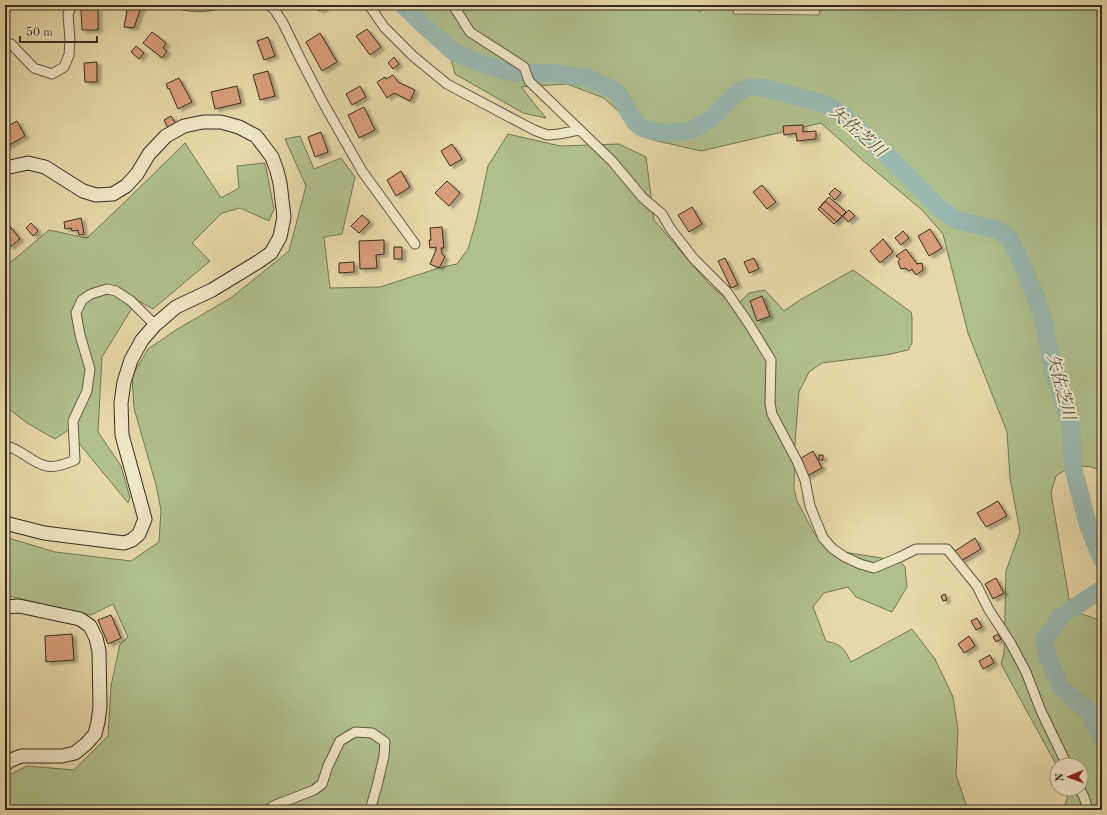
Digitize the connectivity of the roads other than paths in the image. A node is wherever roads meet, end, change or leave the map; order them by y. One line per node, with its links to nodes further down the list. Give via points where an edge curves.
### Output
1 (72, 5): 7 (street, via 68,14 69,55 64,67 52,74 34,68 11,44)
2 (184, 5): 3 (street)
3 (214, 5)
4 (268, 5): 10 (street, via 274,9 283,23 318,93 362,171)
5 (369, 5): 8 (street, via 384,27 413,56 447,84 548,135)
6 (453, 5): 8 (street, via 470,32 524,67 529,81)
7 (5, 43)
8 (579, 130): 15 (street, via 662,214 694,259 727,292 771,360 772,414 805,480 810,506 823,538 845,557 874,568 916,549 947,549 977,586 1010,642)
9 (5, 168): 11 (street, via 28,164 46,167 83,192 96,196 113,194 126,186 137,174 149,154 166,136 184,126 221,122 239,127 256,136 272,157 280,182 284,217 280,237 271,253 212,290 176,307)
10 (415, 244)
11 (155, 325): 12 (street, via 131,301 116,291 107,289 82,300 76,312 90,369 87,391 73,421 75,460 49,468 38,464 13,447); 13 (street, via 142,340 131,360 121,403 122,435 145,519 139,534 124,543 44,533)
12 (5, 446)
13 (5, 523)
14 (5, 606): 16 (street, via 19,606 80,619 90,626 99,650 100,707 95,734 75,753 62,756 21,756)
15 (1063, 757)
16 (5, 765)
17 (1084, 797): 20 (street)
18 (269, 810): 19 (street, via 322,784 340,741 355,732 372,733 385,742 384,756)
19 (370, 810)
20 (1088, 810)

